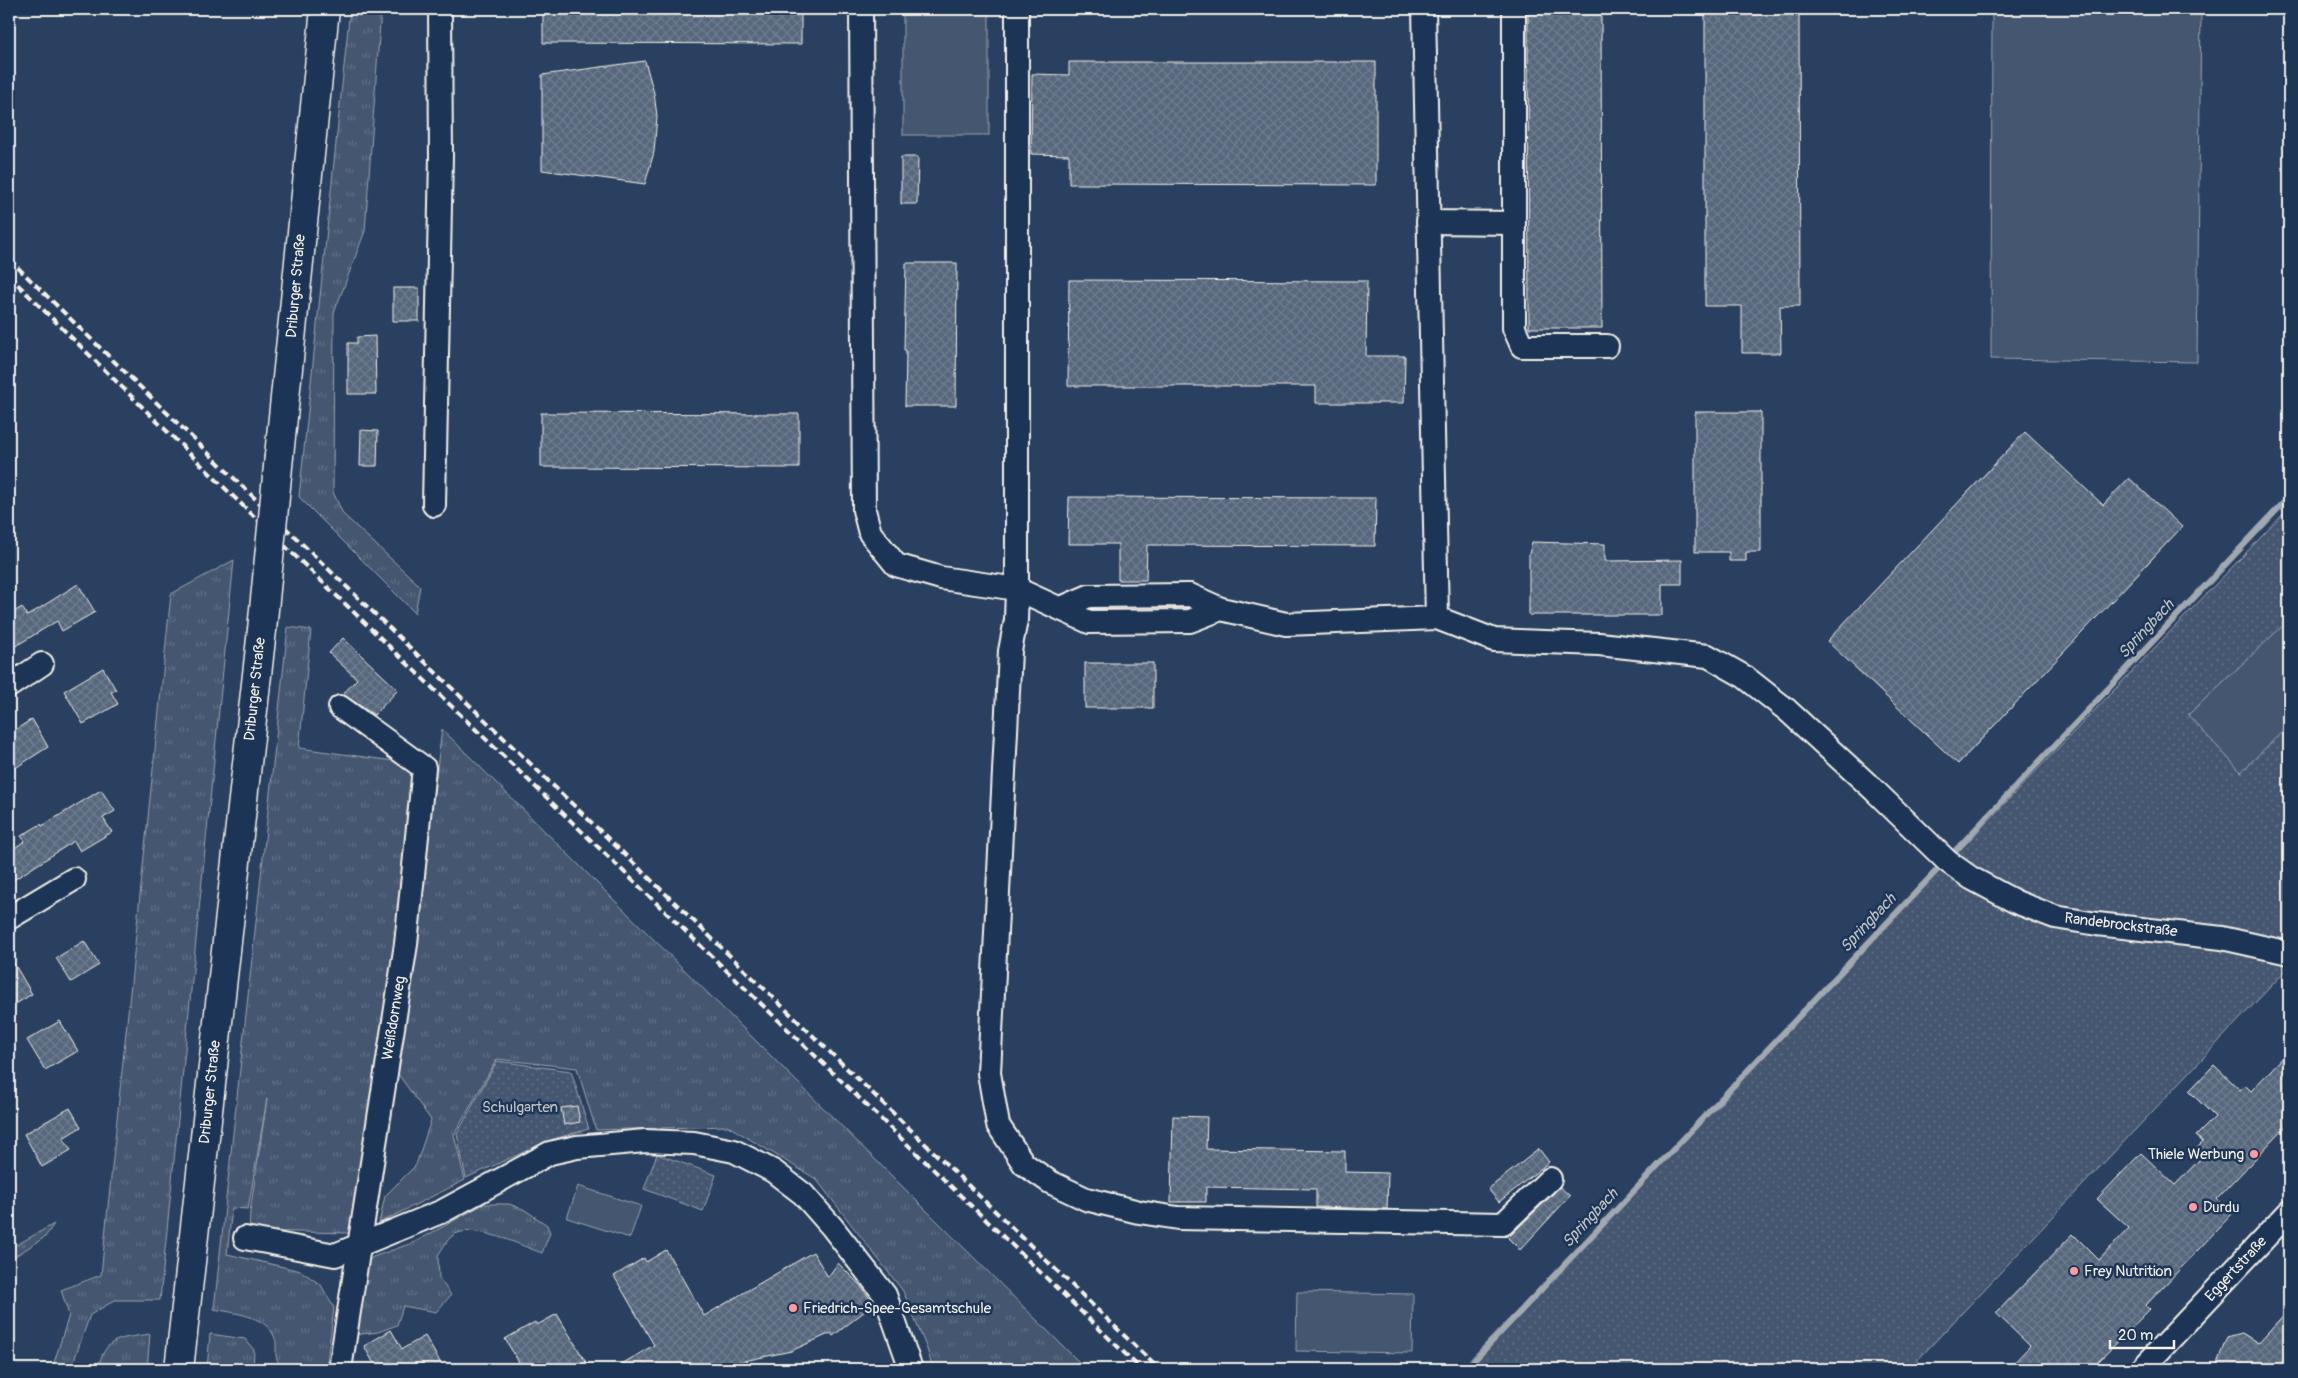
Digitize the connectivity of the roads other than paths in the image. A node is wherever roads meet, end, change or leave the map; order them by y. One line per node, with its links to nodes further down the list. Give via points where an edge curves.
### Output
1 (325, 9): 23 (main road, Driburger Straße, bridge, via 262,630)
2 (440, 9): 10 (street, via 441,156)
3 (861, 9): 11 (street, via 863,486 870,534 896,565 941,578)
4 (1017, 9): 11 (street)
5 (1424, 9): 7 (street)
6 (1514, 9): 8 (street)
7 (1428, 222): 8 (street); 12 (street)
8 (1514, 223): 9 (street, via 1514,328 1522,346)
9 (1607, 346)
10 (434, 505)
11 (1017, 589): 12 (street, via 1089,622 1190,621 1221,609 1286,624); 19 (street, via 1010,651 989,1073 998,1125 1024,1164 1050,1182 1086,1199 1178,1218 1503,1224)
12 (1437, 618): 18 (street, Randebrockstraße, via 1494,640 1599,644 1708,656 1744,677 1787,710 1943,856 1971,878 2016,902 2056,917 2222,938)
13 (42, 664): 14 (street)
14 (9, 686)
15 (340, 707): 22 (street, Weißdornweg, via 424,768 406,944)
16 (74, 880): 17 (street)
17 (9, 918)
18 (2289, 953)
19 (1550, 1179)
20 (2289, 1212): 26 (street, Eggertstraße)
21 (245, 1238): 22 (street, via 335,1255)
22 (359, 1245): 24 (street, Weißdornweg); 25 (street, via 443,1211 550,1153 645,1141 694,1143 734,1151 773,1171 803,1194 832,1227 885,1295)
23 (179, 1369)
24 (340, 1369)
25 (911, 1369)
26 (2142, 1369)

